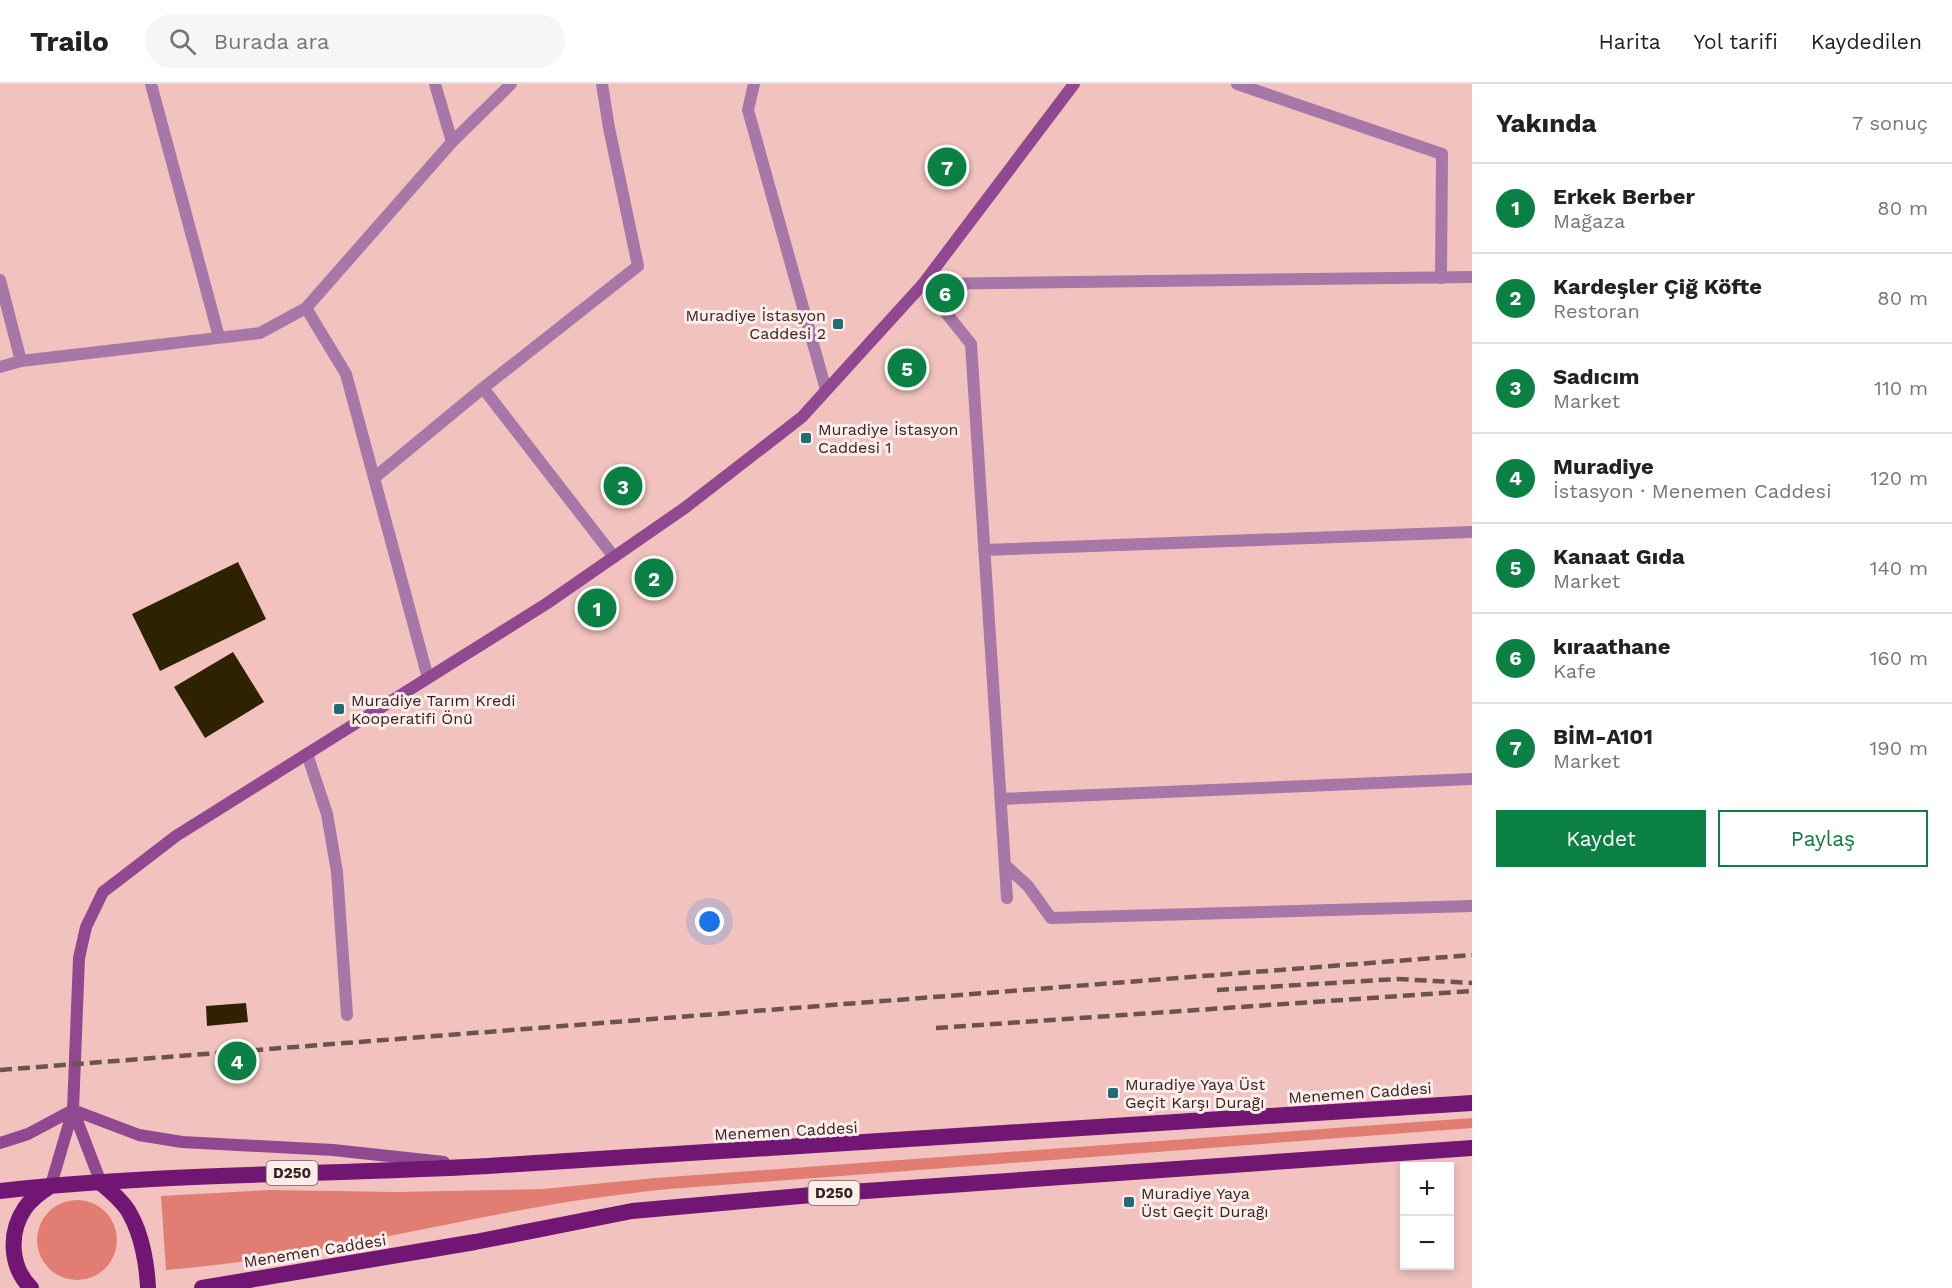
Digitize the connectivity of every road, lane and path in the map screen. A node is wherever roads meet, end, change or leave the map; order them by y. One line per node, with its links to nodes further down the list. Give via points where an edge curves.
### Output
1 (151, 84): 14 (street)
2 (435, 84): 8 (street)
3 (511, 84): 8 (street)
4 (602, 84): 17 (street, via 638,266)
5 (754, 84): 18 (street, via 748,110)
6 (1074, 84): 12 (main road)
7 (1237, 84): 10 (street, via 1442,154)
8 (452, 142): 13 (street)
9 (1472, 277): 10 (street)
10 (1441, 278): 12 (street)
11 (0, 280): 15 (street)
12 (923, 284): 18 (main road); 21 (street, via 971,344)
13 (306, 308): 14 (street, via 260,333); 19 (street, via 346,374)
14 (219, 338): 15 (street)
15 (21, 361): 16 (street)
16 (0, 367)
17 (483, 388): 19 (street); 22 (street)
18 (826, 390): 22 (main road, via 802,417)
19 (374, 478): 23 (street)
20 (1472, 532): 21 (street)
21 (984, 550): 26 (street)
22 (614, 557): 23 (main road)
23 (428, 678): 24 (main road)
24 (307, 754): 30 (street, via 327,814 337,872); 32 (main road, via 176,836 103,892 86,927 79,958)
25 (1472, 779): 26 (street)
26 (1001, 799): 27 (street)
27 (1005, 865): 28 (street); 29 (street, via 1028,886 1051,918)
28 (1007, 898)
29 (1472, 906)
30 (347, 1015)
31 (1472, 1103): 35 (highway, Menemen Caddesi / D250)
32 (73, 1110): 33 (main road, via 51,1124); 35 (main road, via 139,1135 171,1140 333,1150); 36 (main road); 37 (main road)
33 (0, 1143)
34 (1472, 1148): 41 (highway, Menemen Caddesi / D250, via 632,1211 476,1242)
35 (483, 1167): 36 (highway, Menemen Caddesi / D250)
36 (101, 1183): 37 (highway, Menemen Caddesi / D250); 40 (highway, via 130,1213 145,1262)
37 (51, 1185): 38 (highway, Menemen Caddesi / D250); 39 (highway, via 25,1207 16,1225 16,1265)
38 (0, 1191)
39 (31, 1288)
40 (148, 1288)
41 (202, 1288)

